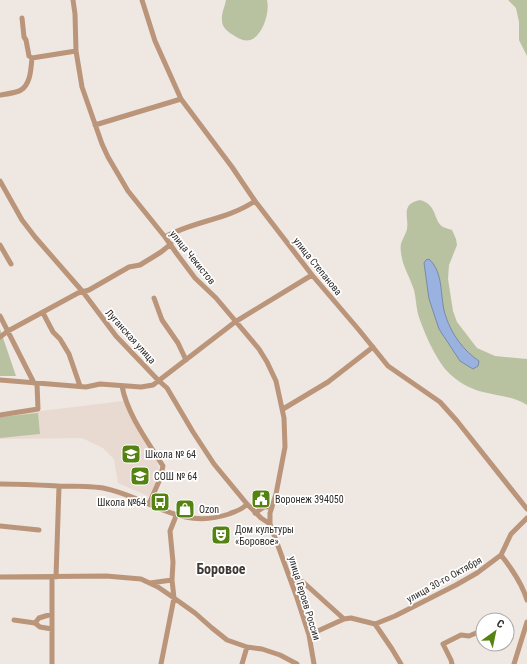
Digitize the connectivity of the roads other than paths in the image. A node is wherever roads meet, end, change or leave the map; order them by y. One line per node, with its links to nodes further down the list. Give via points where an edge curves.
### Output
1 (73, 0): 4 (street, улица Чекистов)
2 (142, 0): 7 (street, улица Степанова, via 155,41)
3 (22, 18): 5 (street, via 24,37 29,56)
4 (76, 51): 5 (street); 8 (street, улица Чекистов, via 82,87)
5 (32, 58): 6 (street, via 31,74 23,88)
6 (0, 95)
7 (181, 100): 8 (street); 10 (street, улица Степанова)
8 (95, 125): 11 (street, улица Чекистов, via 108,157 128,191)
9 (0, 181): 16 (street, Луганская улица, via 27,225)
10 (255, 201): 11 (street, via 232,214); 15 (street, улица Степанова)
11 (165, 236): 12 (street, улица Чекистов)
12 (170, 244): 16 (street, via 140,265 129,267); 20 (street, улица Чекистов, via 195,278 216,298)
13 (0, 245): 14 (street)
14 (11, 264)
15 (312, 275): 20 (street); 23 (street, улица Степанова)
16 (83, 292): 18 (street); 26 (street, Луганская улица, via 116,336)
17 (154, 298): 24 (street, via 162,320)
18 (43, 313): 21 (street); 28 (street, via 69,354)
19 (0, 316): 21 (street)
20 (235, 322): 24 (street); 30 (street, улица Чекистов, via 267,362 276,381)
21 (8, 332): 22 (street); 27 (street)
22 (0, 337)
23 (373, 346): 30 (street, via 328,382); 37 (street, улица Степанова, via 388,366 440,402)
24 (186, 360): 26 (street)
25 (0, 380): 27 (street)
26 (158, 380): 29 (street, via 153,385); 35 (street, Луганская улица, via 167,388 214,464)
27 (35, 383): 28 (street); 31 (street, via 38,409)
28 (80, 386): 29 (street)
29 (122, 386): 34 (street, via 124,400 163,466)
30 (283, 409): 36 (street, улица Чекистов, via 285,447)
31 (0, 414)
32 (0, 484): 33 (street)
33 (59, 486): 34 (street, via 103,488 127,494); 46 (street)
34 (149, 504): 39 (street)
35 (247, 504): 38 (street); 39 (street, via 242,509 221,516 197,519)
36 (272, 507): 38 (street, via 264,507); 41 (street, улица Чекистов)
37 (527, 509)
38 (255, 513): 41 (street)
39 (176, 516): 48 (street, via 170,531)
40 (527, 518): 44 (street, via 511,534)
41 (270, 524): 47 (street, улица Героев России)
42 (0, 526): 43 (street)
43 (39, 530)
44 (501, 555): 51 (street, via 516,576); 59 (street, улица 30-го Октября, via 456,585)
45 (0, 577): 46 (street)
46 (54, 577): 49 (street, via 106,576 141,579); 53 (street)
47 (291, 579): 52 (street, via 303,582); 62 (street, улица Героев России)
48 (172, 580): 49 (street); 50 (street)
49 (150, 583): 50 (street)
50 (174, 598): 65 (street, via 227,640); 67 (street)
51 (527, 600)
52 (334, 609): 54 (street); 56 (street)
53 (52, 614): 58 (street, via 39,618); 60 (street)
54 (344, 619): 56 (street); 59 (street)
55 (14, 620): 58 (street)
56 (337, 622): 62 (street)
57 (527, 622): 63 (street)
58 (35, 623): 60 (street, via 40,627)
59 (375, 624): 71 (street)
60 (52, 629): 66 (street)
61 (475, 633): 72 (street, via 461,635 443,644)
62 (309, 635): 70 (street, улица Героев России)
63 (520, 646): 64 (street); 73 (street)
64 (527, 646)
65 (247, 647): 68 (street); 69 (street, via 280,655)
66 (52, 664)
67 (161, 664)
68 (242, 664)
69 (297, 664)
70 (314, 664)
71 (401, 664)
72 (452, 664)
73 (514, 664)

